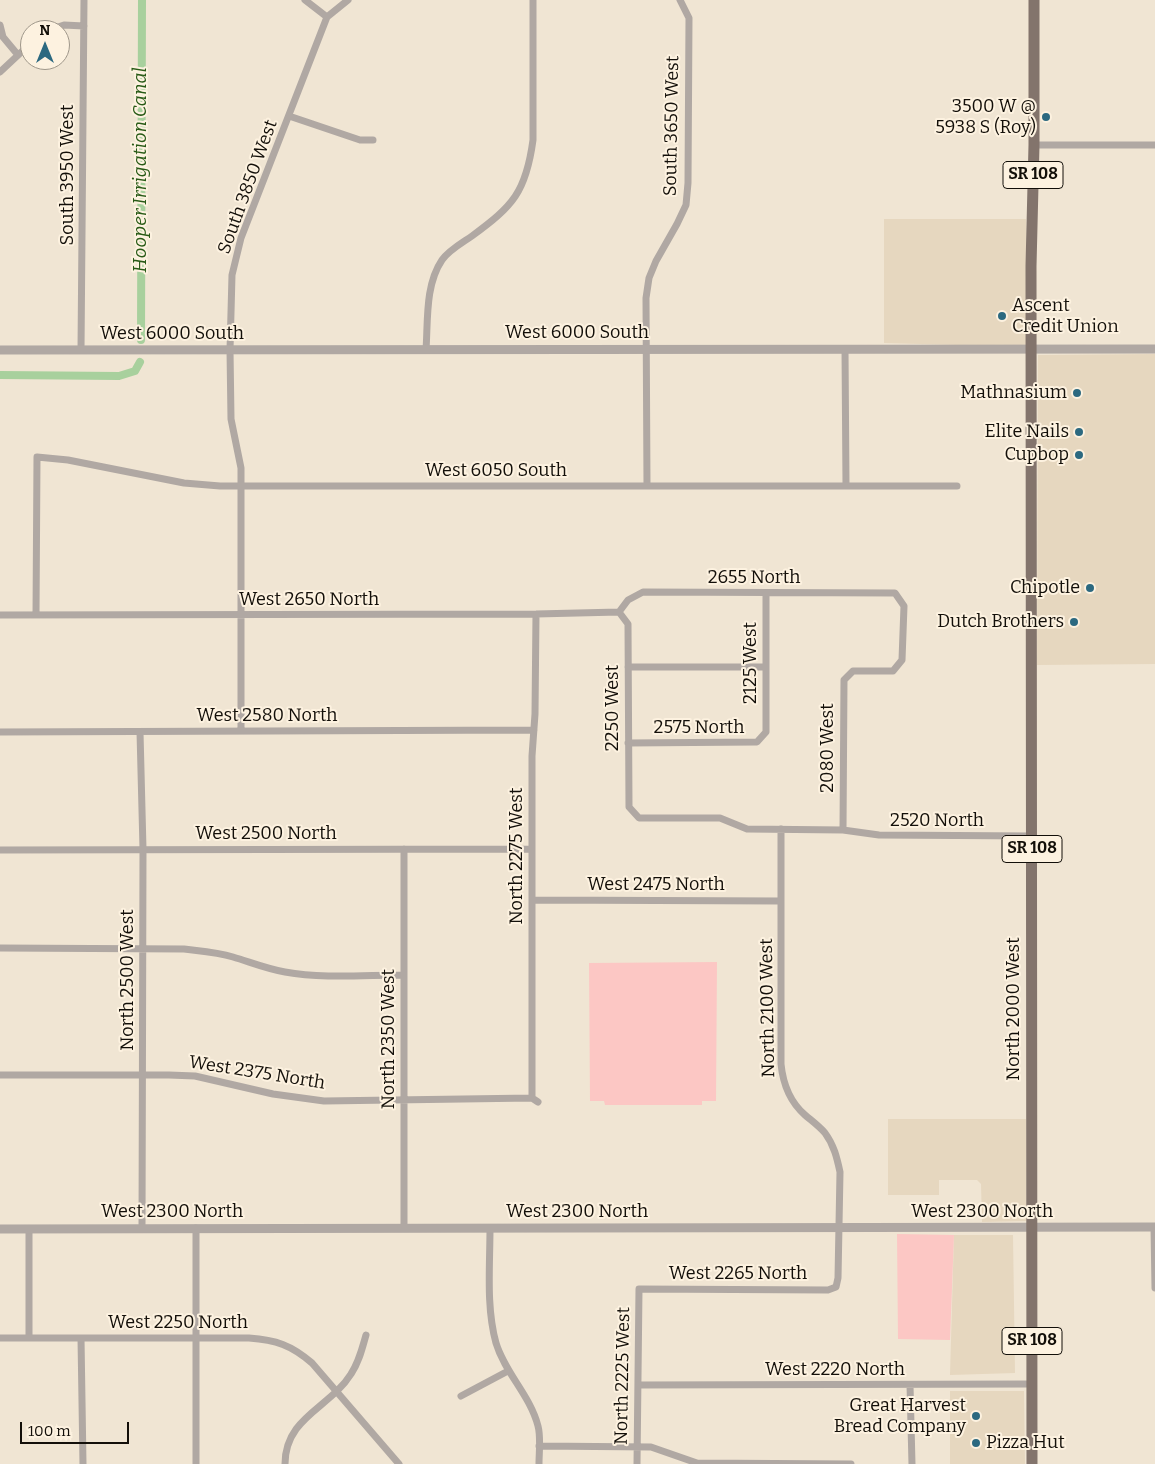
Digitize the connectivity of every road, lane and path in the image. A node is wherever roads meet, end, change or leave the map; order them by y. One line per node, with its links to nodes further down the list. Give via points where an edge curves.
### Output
1 (84, 0): 10 (street, South 3950 West)
2 (305, 0): 7 (street)
3 (348, 0): 7 (street)
4 (533, 0): 24 (street, via 533,140 530,163 512,202 442,260 428,306)
5 (680, 0): 17 (street, South 3650 West, via 689,18 686,205 649,278)
6 (1034, 0): 15 (main road, SR 108)
7 (327, 17): 13 (street, South 3850 West)
8 (0, 25): 11 (street, via 3,37)
9 (70, 25): 10 (street)
10 (84, 26): 22 (street, South 3950 West)
11 (18, 55): 12 (street)
12 (0, 72)
13 (290, 116): 14 (street, via 360,140); 23 (street, South 3850 West, via 242,238 232,275)
14 (373, 140)
15 (1034, 145): 16 (street); 19 (main road, SR 108)
16 (1155, 145)
17 (645, 349): 18 (street, West 6000 South); 24 (street, West 6000 South); 26 (street, South 3650 West)
18 (844, 349): 19 (street, West 6000 South); 27 (street)
19 (1032, 349): 20 (street, West 6000 South); 47 (main road, North 2000 West / SR 108)
20 (1155, 349)
21 (0, 350): 22 (street, West 6000 South)
22 (82, 350): 23 (street, West 6000 South)
23 (230, 350): 24 (street, West 6000 South); 25 (street, South 3850 West, via 231,419 241,468)
24 (426, 350)
25 (241, 486): 26 (street, West 6050 South); 33 (street, West 6050 South, via 184,483 37,457); 34 (street, South 3850 West)
26 (647, 486): 27 (street, West 6050 South)
27 (846, 486): 28 (street, West 6050 South)
28 (958, 486)
29 (766, 593): 30 (street, 2655 North, via 643,592 628,600); 36 (street, 2125 West); 37 (street, 2655 North, via 895,594 904,606 902,660 893,671)
30 (619, 612): 31 (street, West 2650 North); 35 (street, 2250 West, via 628,624)
31 (536, 614): 34 (street, West 2650 North); 38 (street, North 2275 West)
32 (0, 615): 33 (street, West 2650 North)
33 (36, 615): 34 (street, West 2650 North)
34 (242, 615): 39 (street, South 3850 West)
35 (628, 667): 36 (street); 43 (street, 2250 West)
36 (766, 667): 42 (street, 2125 West)
37 (853, 671): 46 (street, 2080 West, via 844,680)
38 (534, 730): 39 (street, West 2580 North); 49 (street, North 2275 West)
39 (242, 731): 41 (street, West 2580 North)
40 (0, 732): 41 (street, West 2580 North)
41 (140, 732): 51 (street, North 2500 West)
42 (766, 732): 43 (street, 2575 North, via 757,742)
43 (628, 743): 44 (street, 2250 West)
44 (629, 807): 45 (street, 2520 North, via 639,818 720,818 747,829)
45 (781, 830): 46 (street, 2520 North); 53 (street, North 2100 West)
46 (843, 830): 47 (street, 2520 North, via 879,835)
47 (1032, 836): 67 (main road, North 2000 West / SR 108)
48 (404, 849): 49 (street, West 2500 North); 51 (street, West 2500 North); 56 (street, North 2350 West)
49 (532, 849): 52 (street, North 2275 West)
50 (0, 850): 51 (street, West 2500 North)
51 (143, 850): 55 (street, North 2500 West)
52 (532, 900): 53 (street, West 2475 North); 60 (street, North 2275 West)
53 (781, 901): 69 (street, North 2100 West, via 782,1079 795,1106 825,1134 837,1158 840,1172)
54 (0, 948): 55 (street)
55 (142, 949): 56 (street, via 209,952 285,972 313,975); 57 (street, North 2500 West)
56 (404, 975): 59 (street, North 2350 West)
57 (142, 1075): 58 (street, West 2375 North); 59 (street, West 2375 North, via 195,1076 273,1094 324,1101); 63 (street, North 2500 West)
58 (0, 1076)
59 (404, 1100): 60 (street, West 2375 North); 65 (street, North 2350 West)
60 (535, 1100)
61 (0, 1228): 62 (street, West 2300 North)
62 (29, 1228): 63 (street, West 2300 North); 75 (street)
63 (142, 1228): 64 (street, West 2300 North)
64 (196, 1228): 65 (street, West 2300 North); 77 (street)
65 (404, 1228): 66 (street, West 2300 North)
66 (490, 1228): 69 (street, West 2300 North); 78 (street, via 491,1315 496,1344)
67 (1032, 1228): 68 (street, West 2300 North); 69 (street, West 2300 North); 79 (main road, North 2000 West / SR 108)
68 (1154, 1228): 71 (street)
69 (839, 1229): 70 (street, North 2100 West)
70 (836, 1287): 72 (street, West 2265 North, via 828,1290)
71 (1155, 1288)
72 (639, 1289): 80 (street, North 2225 West)
73 (366, 1335): 82 (street, via 351,1375)
74 (0, 1338): 75 (street, West 2250 North)
75 (29, 1338): 76 (street, West 2250 North)
76 (81, 1338): 77 (street, West 2250 North); 86 (street)
77 (196, 1338): 82 (street, West 2250 North, via 249,1338 283,1344 304,1356); 87 (street)
78 (508, 1371): 83 (street); 84 (street, via 529,1403 538,1426)
79 (1032, 1384): 81 (street, West 2220 North); 94 (main road, North 2000 West / SR 108)
80 (638, 1385): 81 (street, West 2220 North); 85 (street, North 2225 West)
81 (910, 1385): 93 (street)
82 (337, 1391): 88 (street, via 303,1420 290,1436); 89 (street, West 2250 North)
83 (461, 1396)
84 (539, 1446): 85 (street); 90 (street)
85 (638, 1447): 91 (street, North 2225 West); 92 (street, via 651,1447 697,1463)
86 (83, 1464)
87 (196, 1464)
88 (286, 1464)
89 (399, 1464)
90 (539, 1464)
91 (637, 1464)
92 (851, 1464)
93 (912, 1464)
94 (1032, 1464)

